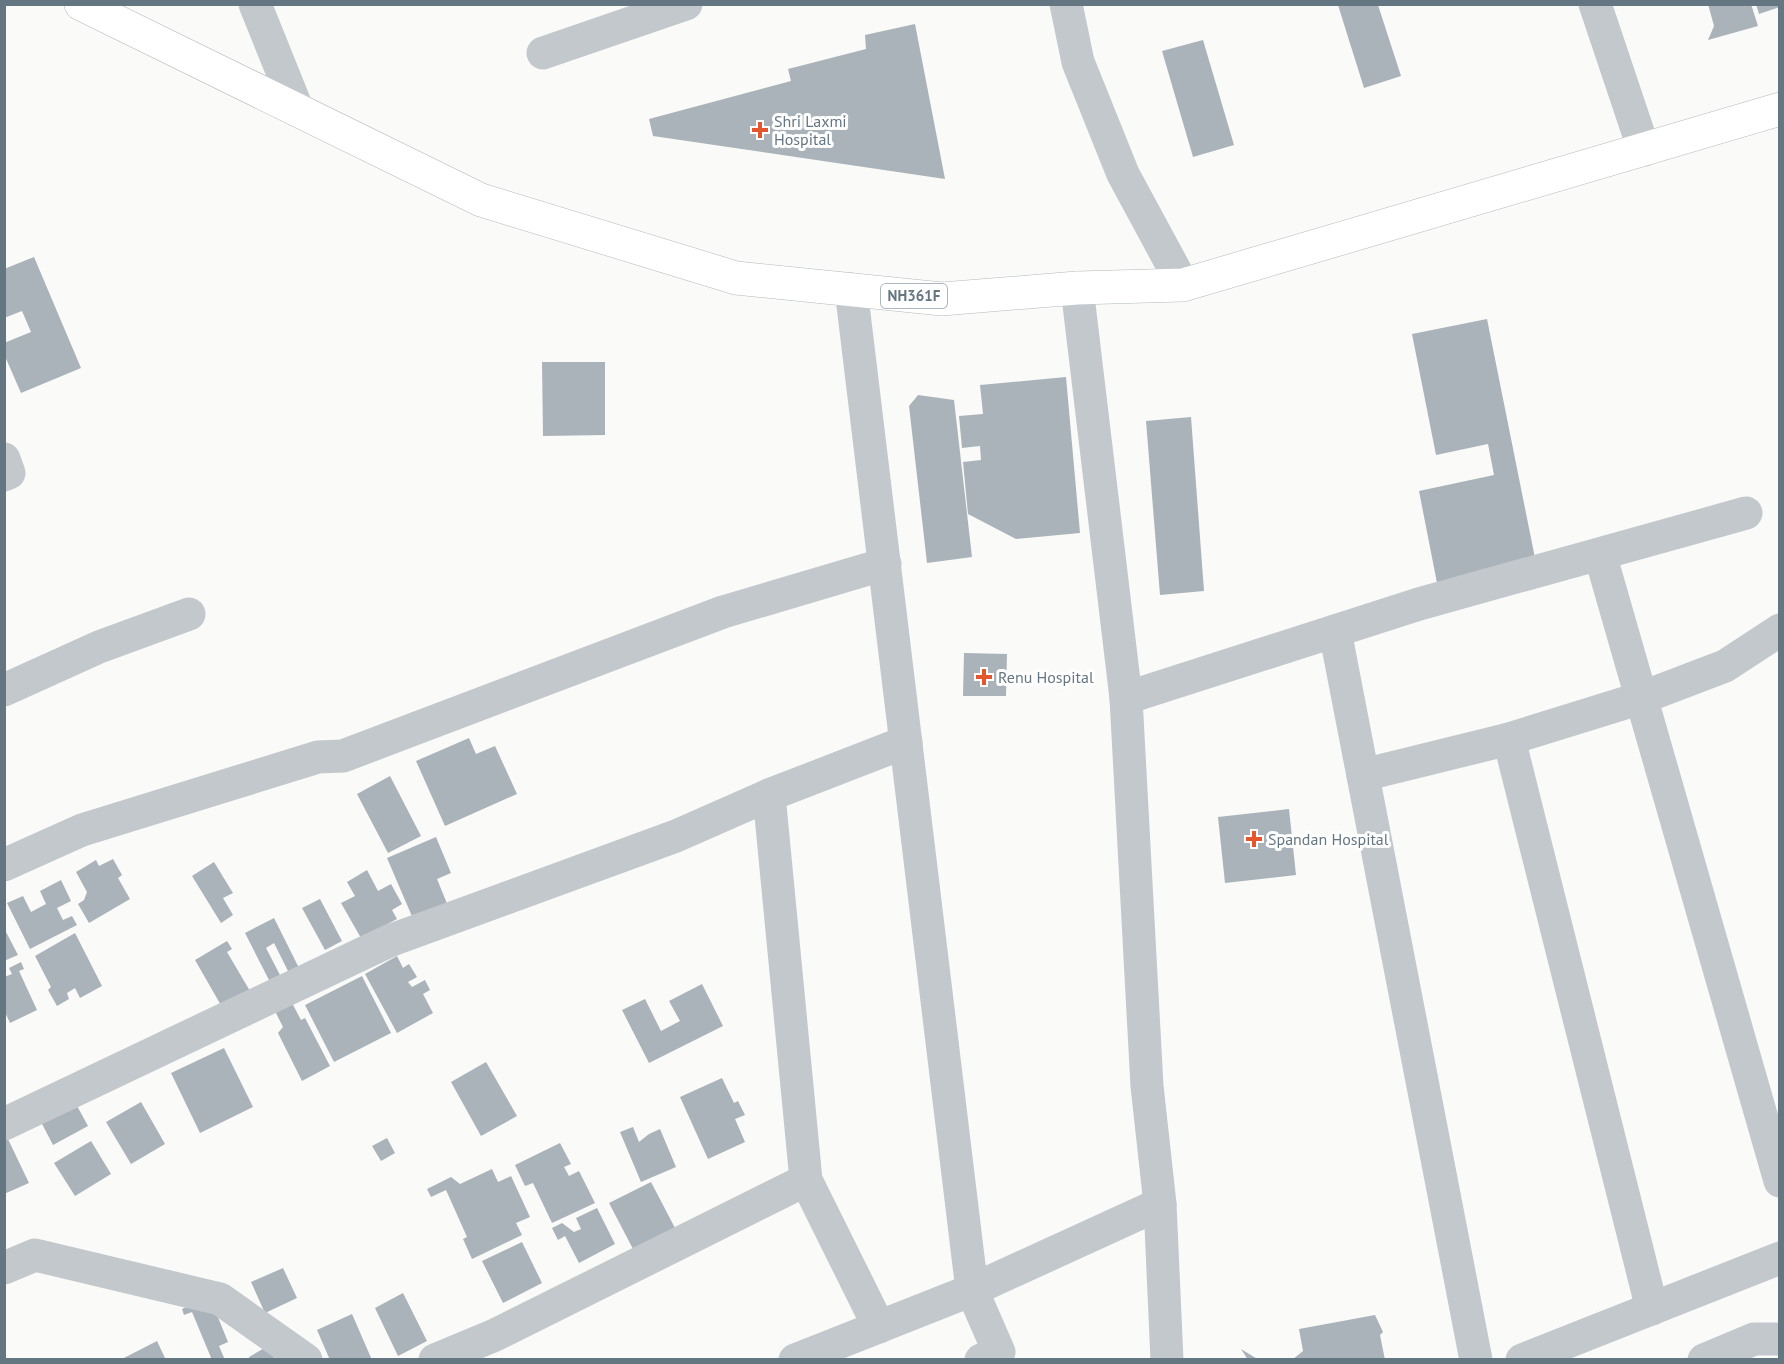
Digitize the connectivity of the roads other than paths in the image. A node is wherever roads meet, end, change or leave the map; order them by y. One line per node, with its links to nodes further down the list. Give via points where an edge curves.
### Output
1 (81, 4): 8 (highway, NH361F)
2 (255, 4): 8 (street)
3 (686, 4): 6 (street)
4 (1066, 4): 10 (street, via 1078,62 1123,174)
5 (1595, 4): 9 (street)
6 (543, 53)
7 (1779, 109): 9 (highway, NH361F)
8 (298, 111): 12 (highway, NH361F, via 481,200 736,278)
9 (1644, 150): 10 (highway, NH361F)
10 (1183, 285): 11 (highway, NH361F)
11 (1077, 288): 12 (highway, NH361F, via 942,299); 22 (street)
12 (851, 289): 17 (street)
13 (4, 459): 14 (street, via 9,473)
14 (4, 475)
15 (1746, 513): 16 (street)
16 (1600, 554): 20 (street); 23 (street)
17 (885, 564): 25 (street); 28 (street, via 723,612 343,756 318,757 82,830)
18 (189, 614): 21 (street, via 99,647)
19 (1779, 630): 23 (street, via 1725,666)
20 (1335, 631): 22 (street); 26 (street)
21 (4, 690)
22 (1126, 698): 32 (street, via 1147,1086)
23 (1641, 698): 24 (street); 31 (street)
24 (1509, 739): 26 (street); 36 (street)
25 (906, 741): 27 (street); 35 (street)
26 (1363, 775): 44 (street)
27 (769, 795): 29 (street, via 676,836 389,941); 30 (street)
28 (4, 864)
29 (4, 1124)
30 (806, 1180): 37 (street); 40 (street, via 495,1335)
31 (1779, 1181)
32 (1160, 1204): 35 (street); 43 (street)
33 (1779, 1258): 36 (street)
34 (4, 1268): 39 (street, via 35,1255 220,1299)
35 (972, 1290): 37 (street); 42 (street, via 999,1352)
36 (1652, 1309): 45 (street)
37 (879, 1327): 41 (street)
38 (1765, 1346): 46 (street)
39 (306, 1359)
40 (435, 1359)
41 (795, 1359)
42 (981, 1359)
43 (1167, 1359)
44 (1476, 1359)
45 (1522, 1359)
46 (1704, 1359)

